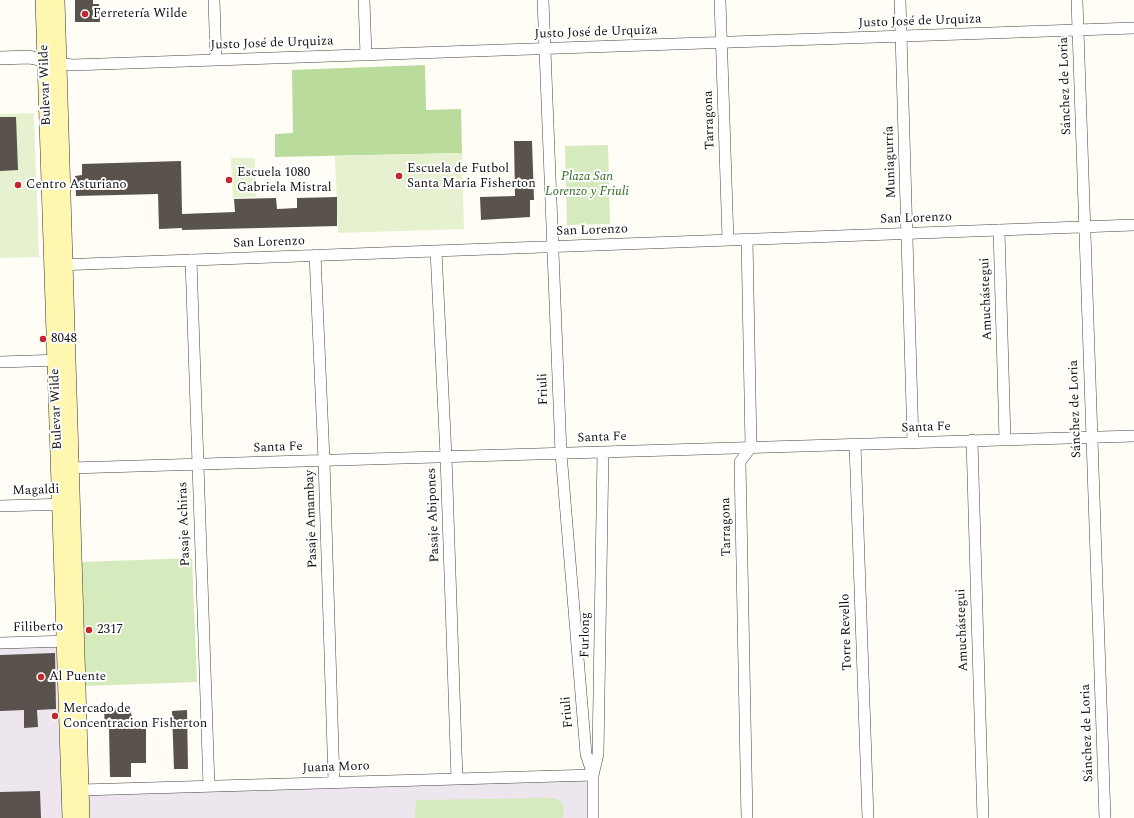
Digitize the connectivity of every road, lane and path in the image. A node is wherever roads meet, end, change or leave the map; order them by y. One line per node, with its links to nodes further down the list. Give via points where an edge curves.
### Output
1 (43, 0): 17 (main road, Bulevar Wilde)
2 (57, 0): 17 (main road, Bulevar Wilde)
3 (214, 0): 16 (street)
4 (364, 0): 14 (street)
5 (543, 0): 13 (street, Friuli)
6 (720, 0): 12 (street, Tarragona)
7 (900, 0): 11 (street, Muniagurría)
8 (1077, 0): 10 (street, Sánchez de Loria)
9 (1134, 28): 10 (street, Justo José de Urquiza)
10 (1078, 30): 11 (street, Justo José de Urquiza); 19 (street, Sánchez de Loria)
11 (901, 36): 12 (street, Justo José de Urquiza); 21 (street, Muniagurría)
12 (721, 43): 13 (street, Justo José de Urquiza); 23 (street, Tarragona)
13 (544, 49): 14 (street, Justo José de Urquiza); 24 (street, Friuli)
14 (366, 55): 16 (street, Justo José de Urquiza)
15 (0, 58): 17 (street, via 29,57)
16 (216, 60): 17 (street, Justo José de Urquiza, via 72,65)
17 (52, 61): 28 (main road, Bulevar Wilde)
18 (1134, 225): 19 (street, San Lorenzo)
19 (1084, 226): 20 (street, San Lorenzo); 32 (street, Sánchez de Loria)
20 (999, 230): 21 (street, San Lorenzo); 34 (street, Amuchástegui)
21 (908, 233): 22 (street, San Lorenzo); 35 (street, Muniagurría)
22 (747, 239): 23 (street, San Lorenzo); 37 (street)
23 (728, 240): 24 (street, San Lorenzo)
24 (554, 246): 25 (street, San Lorenzo); 39 (street, Friuli)
25 (436, 251): 26 (street, San Lorenzo); 40 (street, Pasaje Abipones)
26 (315, 255): 27 (street, San Lorenzo); 41 (street, Pasaje Amambay)
27 (191, 260): 28 (street, San Lorenzo); 42 (street, Pasaje Achiras)
28 (59, 265): 29 (main road, Bulevar Wilde)
29 (62, 360): 30 (street); 43 (main road, Bulevar Wilde); 44 (main road, Bulevar Wilde)
30 (0, 362)
31 (1134, 436): 32 (street, Santa Fe)
32 (1091, 437): 34 (street, Santa Fe); 59 (street, Sánchez de Loria)
33 (972, 440): 34 (street, Santa Fe); 35 (street, Santa Fe); 58 (street, Amuchástegui)
34 (1005, 440)
35 (913, 442): 36 (street, Santa Fe)
36 (855, 444): 37 (street, Santa Fe); 57 (street, Torre Revello)
37 (751, 447): 38 (street, Santa Fe); 56 (street, Tarragona, via 740,462)
38 (603, 452): 39 (street, Santa Fe); 48 (street, Furlong, via 598,754)
39 (560, 453): 40 (street, Santa Fe); 48 (street, Friuli, via 586,754)
40 (446, 456): 41 (street, Santa Fe); 49 (street, Pasaje Abipones)
41 (324, 460): 42 (street, Santa Fe); 50 (street, Pasaje Amambay)
42 (197, 464): 43 (street, Santa Fe); 51 (street, Pasaje Achiras)
43 (71, 468): 44 (main road, Bulevar Wilde)
44 (66, 504): 45 (street, Magaldi); 46 (main road, Bulevar Wilde)
45 (0, 506)
46 (70, 641): 47 (street, Filiberto); 52 (main road, Bulevar Wilde); 53 (main road, Bulevar Wilde)
47 (0, 643)
48 (593, 775): 49 (street, Juana Moro); 55 (street, Furlong)
49 (456, 779): 50 (street, Juana Moro)
50 (334, 782): 51 (street, Juana Moro)
51 (209, 786): 52 (street, Juana Moro)
52 (81, 790): 54 (main road, Bulevar Wilde)
53 (70, 818)
54 (82, 818)
55 (593, 818)
56 (747, 818)
57 (868, 818)
58 (983, 818)
59 (1105, 818)

